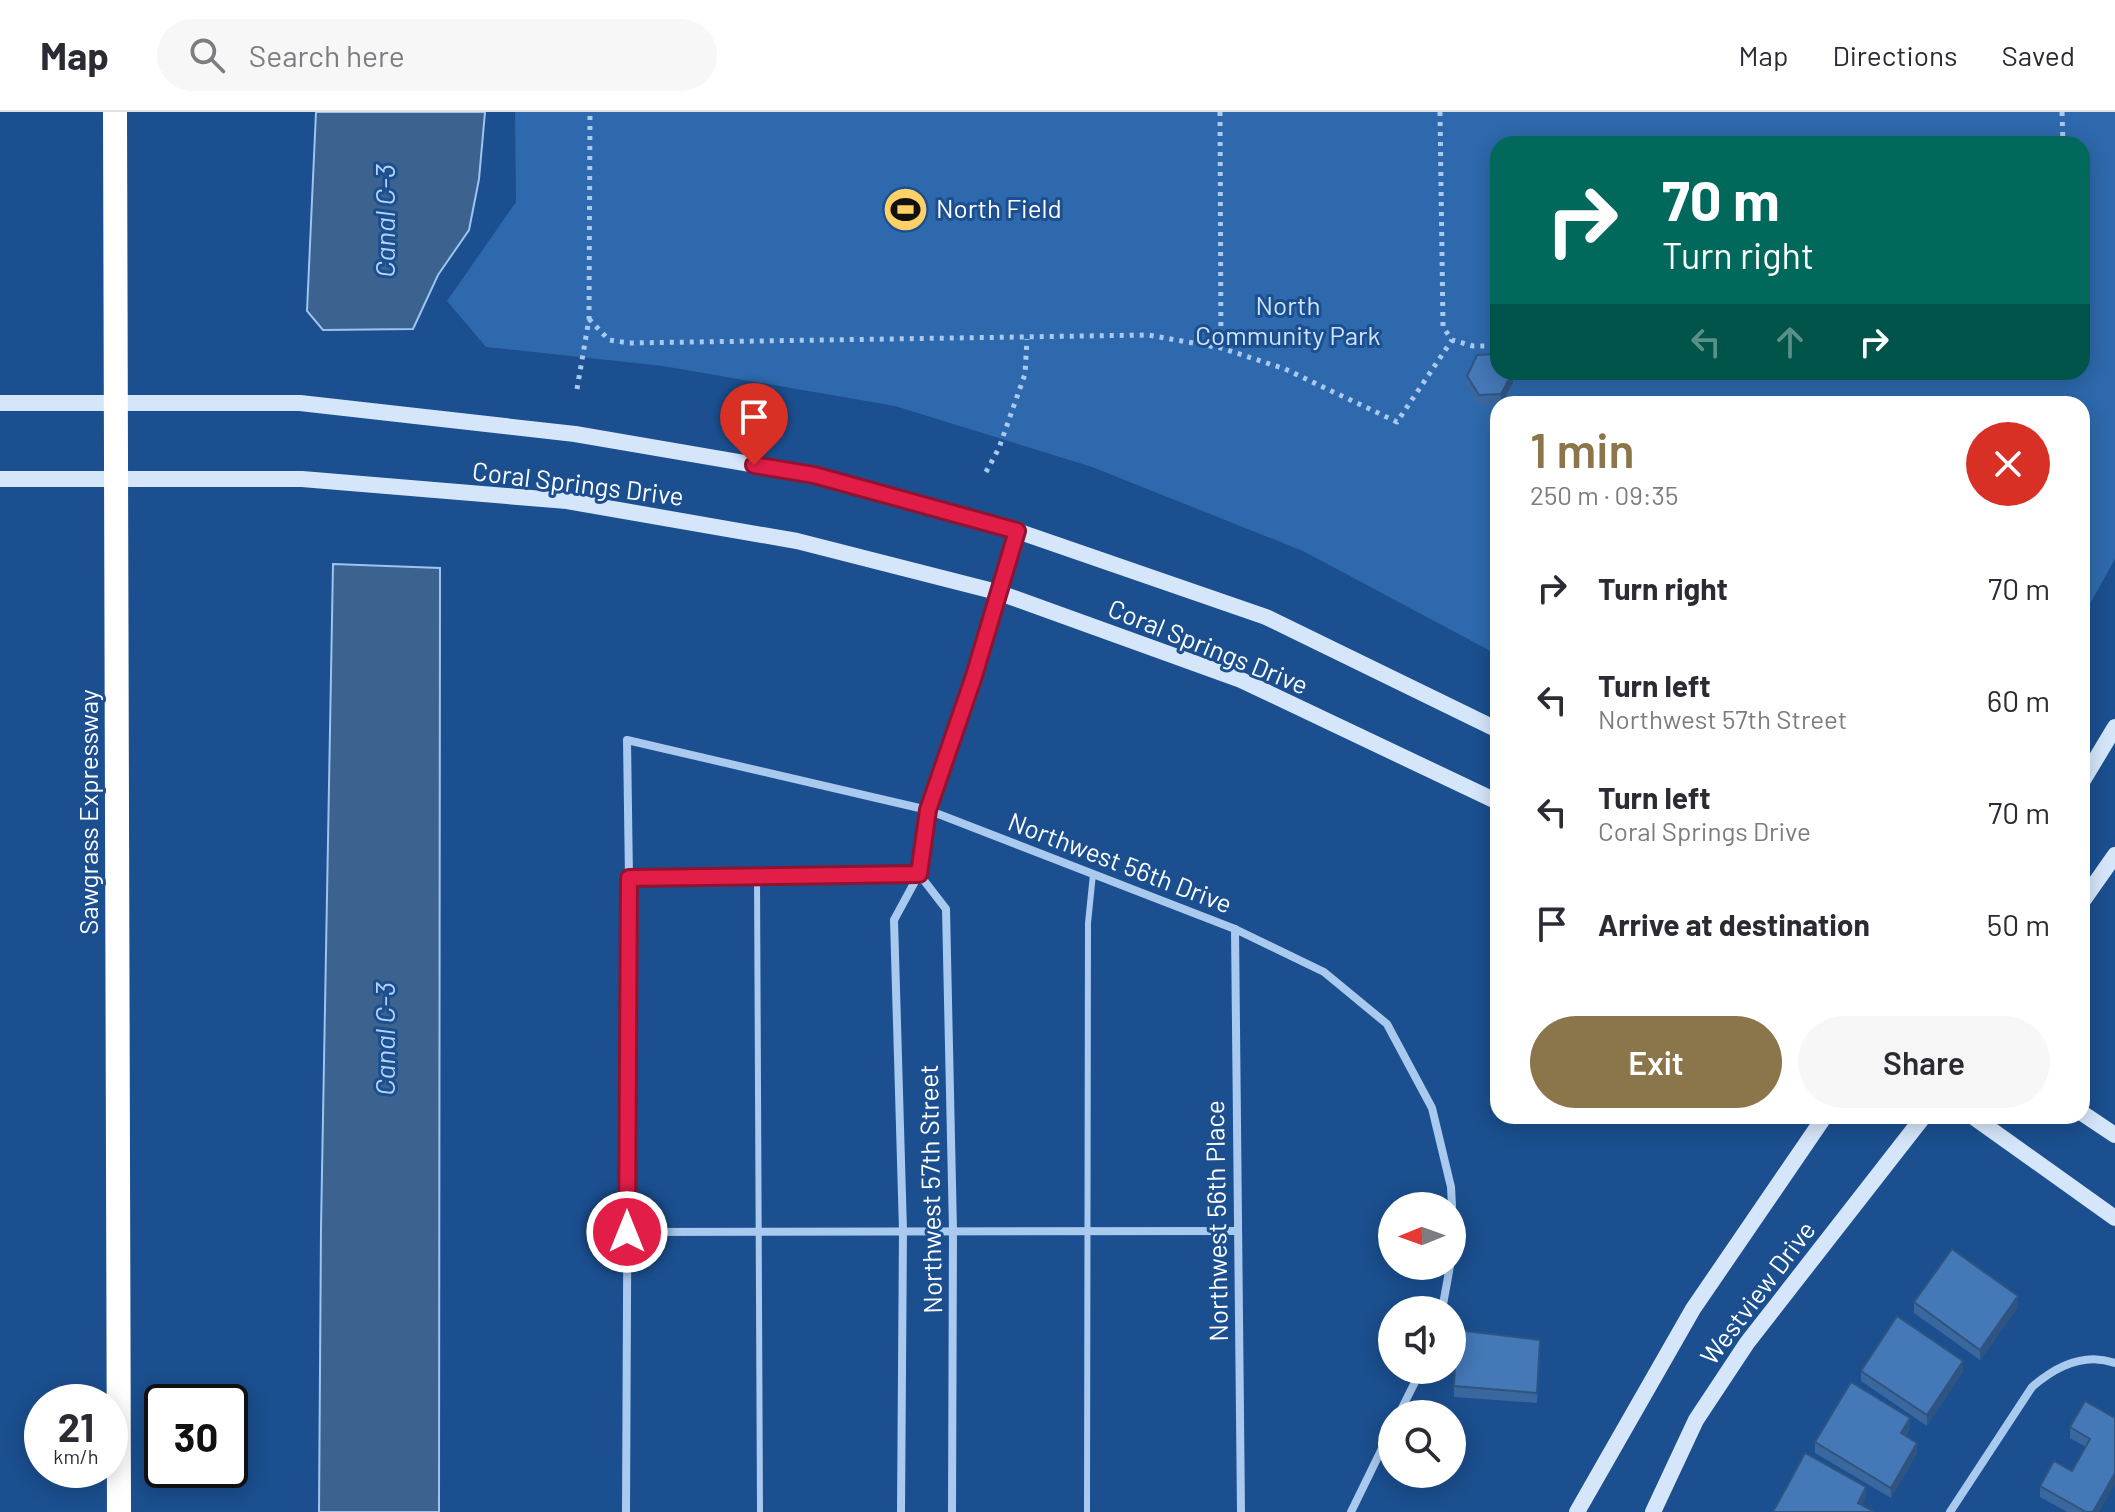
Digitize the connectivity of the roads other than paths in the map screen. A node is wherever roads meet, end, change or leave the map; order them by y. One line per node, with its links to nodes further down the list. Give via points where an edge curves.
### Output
1 (115, 112): 33 (highway, Sawgrass Expressway)
2 (0, 403): 4 (main road, Coral Springs Drive, via 300,403 575,434 814,475)
3 (0, 479): 5 (main road, Coral Springs Drive, via 302,479 567,501 797,541)
4 (1017, 531): 5 (street, Northwest 57th Street); 6 (main road, Coral Springs Drive, via 1266,617)
5 (997, 592): 9 (main road, Coral Springs Drive, via 1241,680); 10 (street, Northwest 57th Street)
6 (1490, 726)
7 (2115, 727): 8 (main road)
8 (2090, 769)
9 (1490, 798)
10 (928, 810): 12 (street, Northwest 57th Street); 13 (street, Northwest 56th Drive); 15 (street, Northwest 56th Drive, via 627,740)
11 (2115, 855): 16 (main road)
12 (919, 874): 14 (street); 25 (street, Northwest 57th Street, via 894,920); 26 (street, Northwest 57th Street, via 946,909)
13 (1093, 874): 17 (street, Northwest 56th Drive); 27 (lane, via 1088,923)
14 (757, 875): 15 (street); 30 (lane)
15 (629, 878): 29 (street)
16 (2090, 891)
17 (1235, 929): 23 (street, Northwest 56th Drive, via 1324,972 1387,1024 1432,1108); 28 (street, Northwest 56th Place)
18 (2090, 1118): 22 (main road)
19 (1820, 1124): 41 (main road, Westview Drive, via 1693,1309)
20 (1918, 1124): 42 (main road, Westview Drive, via 1747,1343 1696,1420)
21 (1983, 1124): 24 (main road)
22 (2115, 1135)
23 (1451, 1192)
24 (2115, 1218)
25 (903, 1230): 26 (street); 30 (street); 36 (street, Northwest 57th Street)
26 (953, 1230): 27 (street); 37 (street, Northwest 57th Street)
27 (1087, 1231): 28 (street); 38 (lane)
28 (1236, 1231): 39 (street, Northwest 56th Place)
29 (627, 1232): 30 (street); 34 (street)
30 (759, 1232): 35 (lane)
31 (2115, 1363): 43 (street, via 2072,1363 2050,1371 2032,1387)
32 (1378, 1457): 40 (street)
33 (119, 1512)
34 (626, 1512)
35 (760, 1512)
36 (901, 1512)
37 (952, 1512)
38 (1087, 1512)
39 (1241, 1512)
40 (1351, 1512)
41 (1577, 1512)
42 (1653, 1512)
43 (1950, 1512)

